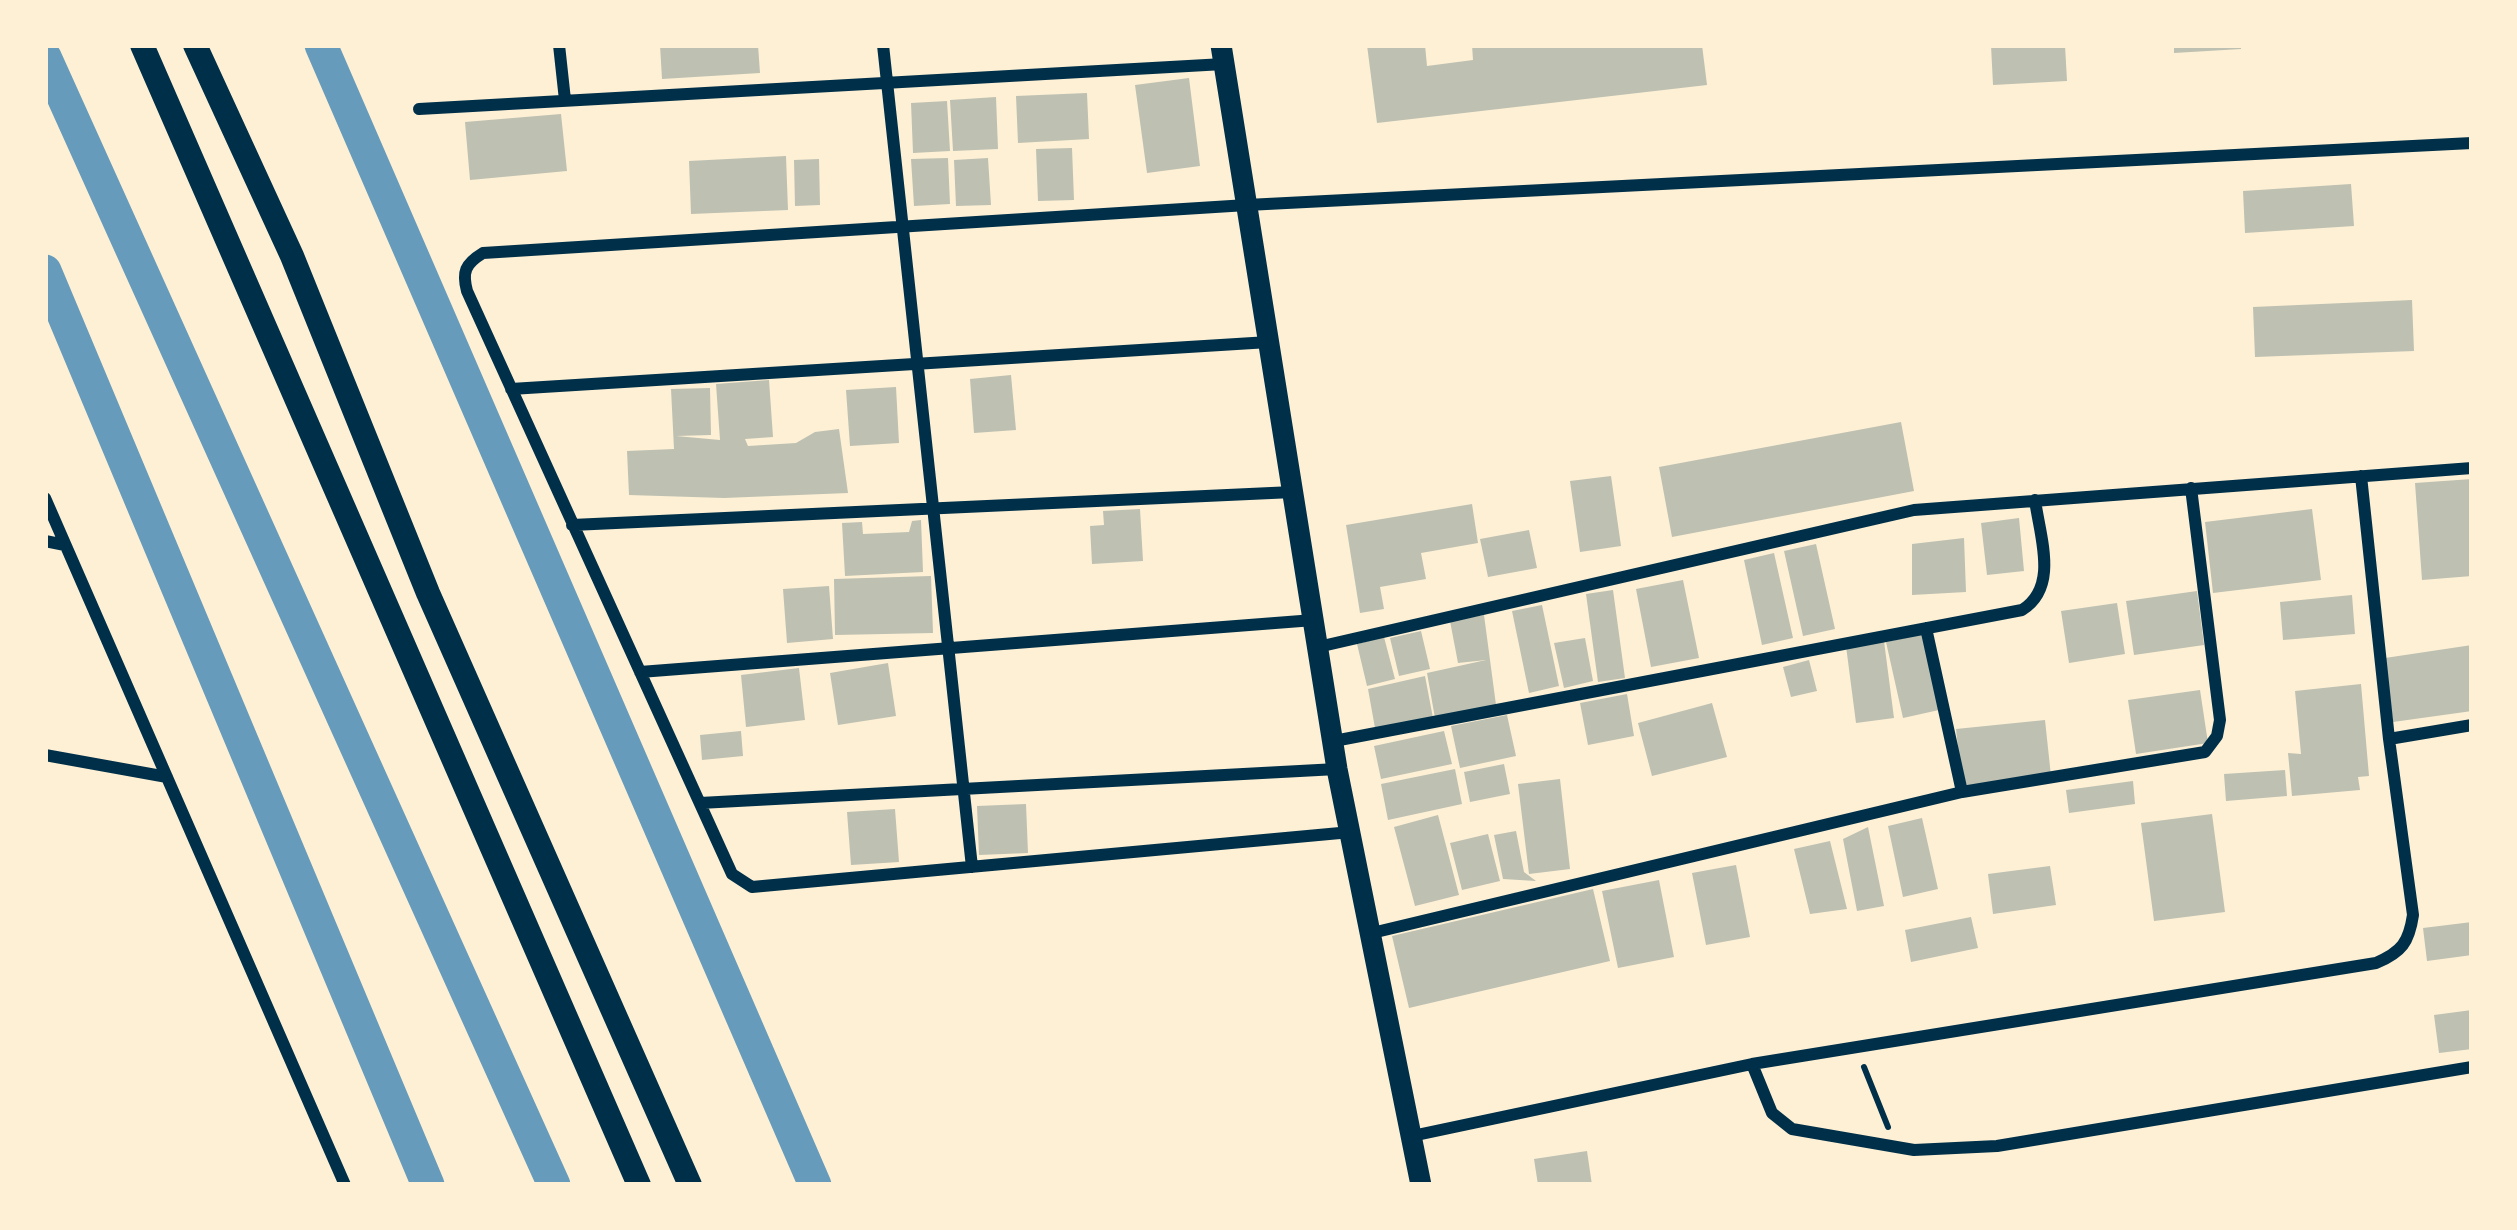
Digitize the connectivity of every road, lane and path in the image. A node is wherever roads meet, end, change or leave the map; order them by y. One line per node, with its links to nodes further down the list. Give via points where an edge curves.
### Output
1 (142, 45): 48 (main road)
2 (195, 45): 49 (main road)
3 (559, 45): 7 (street)
4 (884, 45): 6 (street)
5 (1223, 54): 6 (street); 10 (main road)
6 (887, 84): 7 (street); 11 (street)
7 (565, 100): 8 (street)
8 (418, 109)
9 (2472, 143): 10 (street)
10 (1247, 205): 11 (street); 12 (main road)
11 (902, 225): 13 (street); 14 (street, via 483,253 463,275)
12 (1269, 342): 13 (street); 18 (main road)
13 (916, 364): 14 (street); 21 (street)
14 (511, 389): 22 (street)
15 (2472, 468): 16 (street)
16 (2361, 476): 17 (street); 31 (street)
17 (2192, 488): 20 (street); 37 (street, via 2220,720 2205,752)
18 (1293, 492): 21 (street); 25 (main road)
19 (45, 498): 24 (street)
20 (2036, 500): 26 (street, via 2045,584 2038,600); 27 (street, via 1914,510)
21 (930, 508): 22 (street); 28 (street)
22 (572, 525): 29 (street)
23 (45, 541): 24 (street)
24 (65, 545): 35 (street)
25 (1314, 620): 27 (main road); 28 (street)
26 (1927, 628): 32 (street); 37 (street)
27 (1318, 647): 32 (main road)
28 (946, 648): 29 (street); 36 (street)
29 (640, 672): 38 (street)
30 (2472, 725): 31 (street)
31 (2390, 739): 42 (street, via 2413,915 2398,954)
32 (1334, 741): 34 (main road)
33 (45, 755): 35 (street)
34 (1337, 769): 36 (street); 39 (main road)
35 (166, 777): 47 (street)
36 (962, 788): 38 (street); 40 (street)
37 (1962, 792): 41 (street)
38 (700, 803): 40 (street, via 732,874 752,887)
39 (1353, 832): 40 (street); 41 (main road)
40 (972, 867)
41 (1372, 933): 45 (main road)
42 (1856, 1047): 43 (street); 46 (path)
43 (1752, 1064): 45 (street); 46 (street, via 1780,1123)
44 (2472, 1067): 46 (street, via 1997,1146)
45 (1412, 1136): 50 (main road)
46 (1897, 1149)
47 (345, 1185)
48 (639, 1185)
49 (690, 1185)
50 (1421, 1185)

